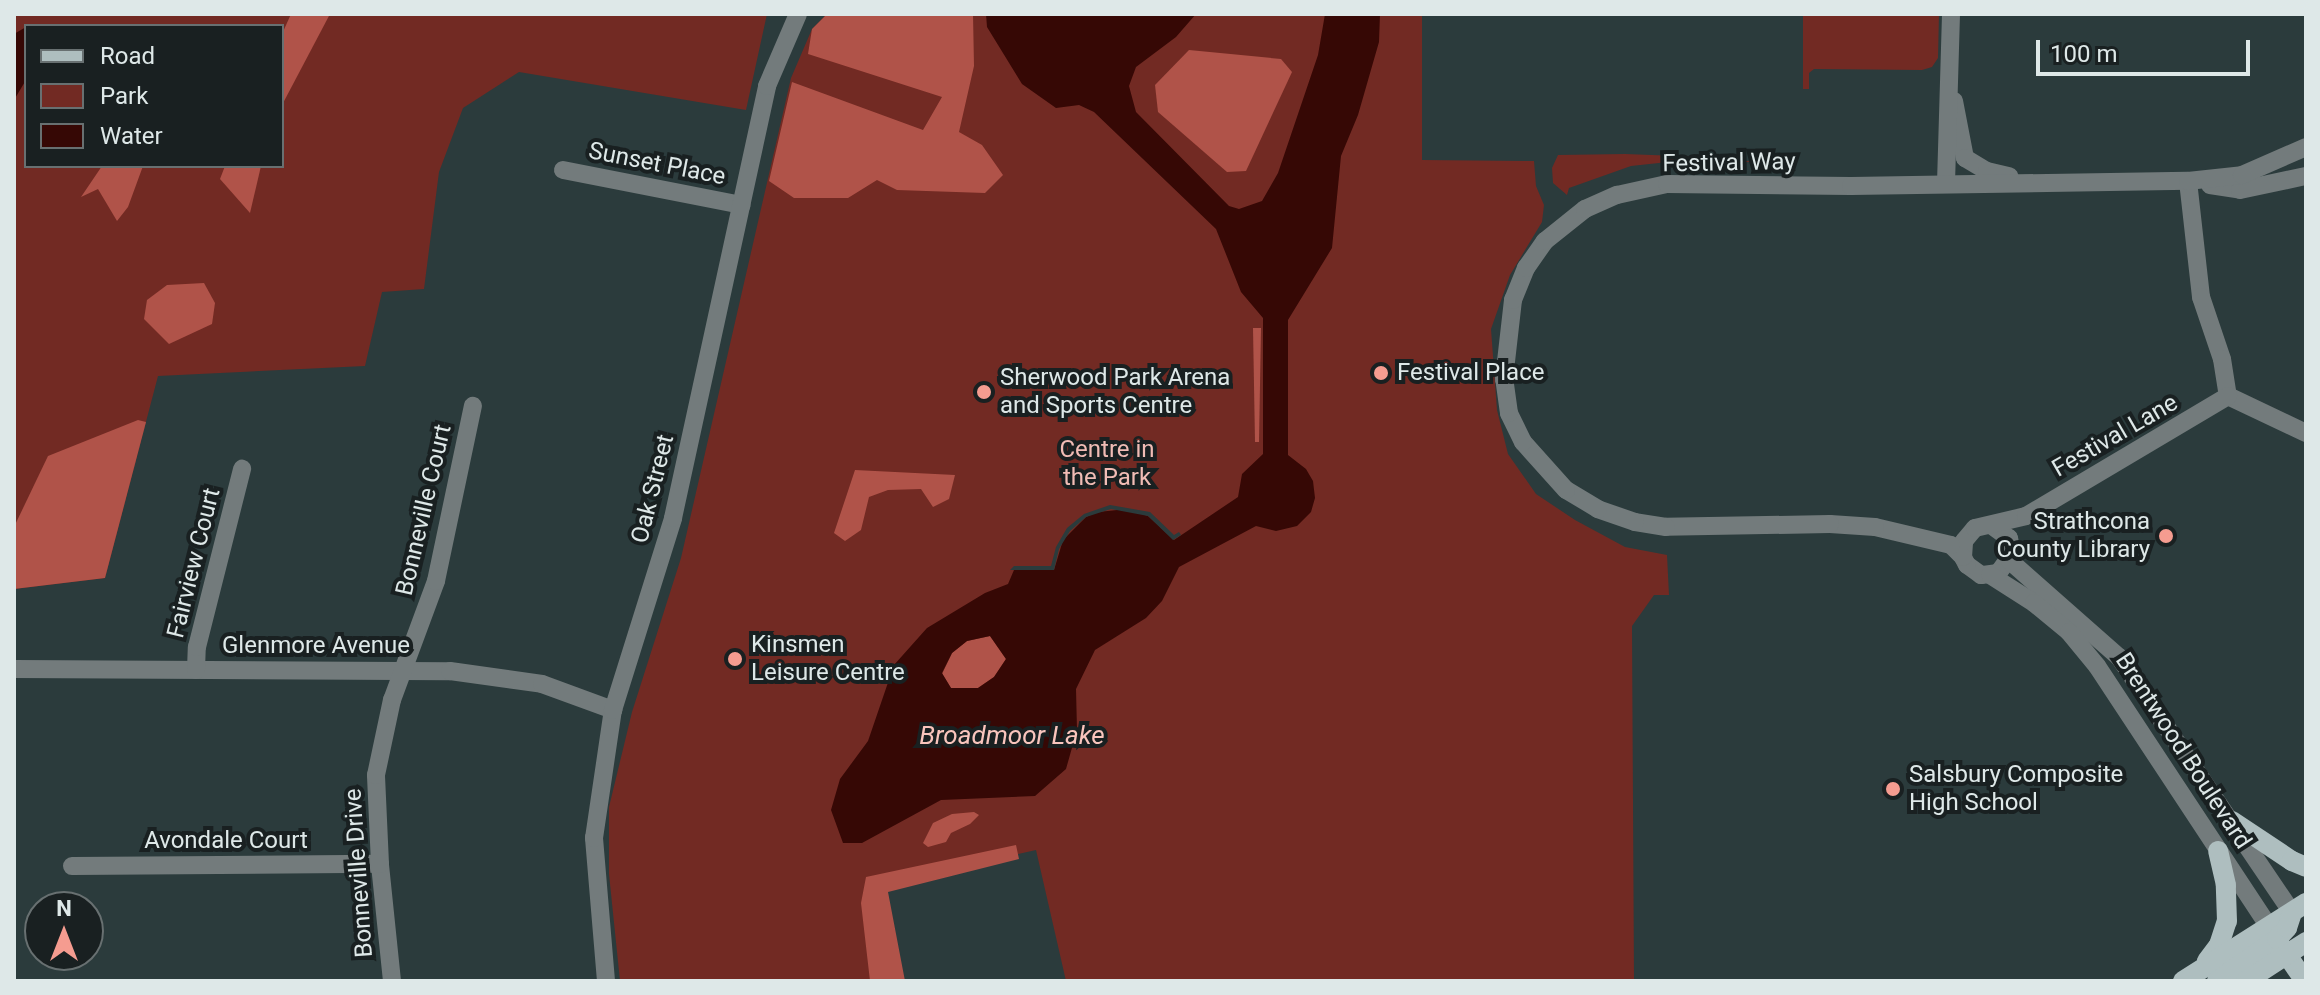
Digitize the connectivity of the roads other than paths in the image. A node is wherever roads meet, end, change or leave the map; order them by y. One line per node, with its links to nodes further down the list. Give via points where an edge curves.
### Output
1 (798, 14): 10 (street, Oak Street, via 767,86)
2 (1951, 14): 3 (street)
3 (1950, 79): 8 (street); 9 (street, via 1965,158 1987,171)
4 (2306, 147): 7 (street, Festival Way, via 2242,175)
5 (563, 170): 10 (street, Sunset Place)
6 (2306, 176): 7 (street, Festival Way, via 2240,190)
7 (2188, 181): 9 (street, Festival Way); 11 (street, via 2201,297)
8 (1946, 183): 9 (street, Festival Way); 18 (street, Festival Way, via 1667,184 1617,195 1585,209 1545,241 1526,268 1513,300 1506,341 1506,396 1523,442 1546,471 1566,490 1610,514 1666,527 1875,527 1951,545)
9 (2038, 184)
10 (742, 205): 23 (street, Oak Street, via 673,518)
11 (2228, 396): 13 (street); 15 (street, Festival Lane)
12 (473, 406): 21 (street, Bonneville Court, via 436,581)
13 (2306, 433)
14 (242, 469): 22 (street, Fairview Court, via 197,647)
15 (2026, 516): 16 (street, Festival Lane); 17 (street)
16 (1991, 525): 17 (street, via 2005,532); 18 (street, via 1969,533)
17 (2011, 553): 19 (street, via 2005,568); 24 (street, Brentwood Boulevard, via 2119,657)
18 (1963, 557): 19 (street, via 1973,571)
19 (1990, 575): 25 (street, Brentwood Boulevard, via 2034,603 2089,656)
20 (14, 669): 22 (street, Glenmore Avenue)
21 (403, 669): 22 (street, Glenmore Avenue); 23 (street, Glenmore Avenue, via 502,676); 26 (street, Bonneville Drive, via 376,775)
22 (196, 670)
23 (613, 710): 35 (street, Oak Street, via 594,838)
24 (2232, 821): 28 (main road); 29 (street, Brentwood Boulevard)
25 (2218, 851): 31 (street, Brentwood Boulevard); 33 (main road, via 2227,921)
26 (380, 864): 27 (street, Avondale Court); 34 (street, Bonneville Drive)
27 (72, 866)
28 (2306, 867)
29 (2299, 908): 30 (main road, Brentwood Boulevard); 31 (main road)
30 (2306, 933)
31 (2277, 940): 32 (main road); 33 (main road); 36 (main road); 37 (main road, Brentwood Boulevard)
32 (2306, 942)
33 (2199, 978)
34 (392, 981)
35 (606, 981)
36 (2246, 981)
37 (2305, 981)

